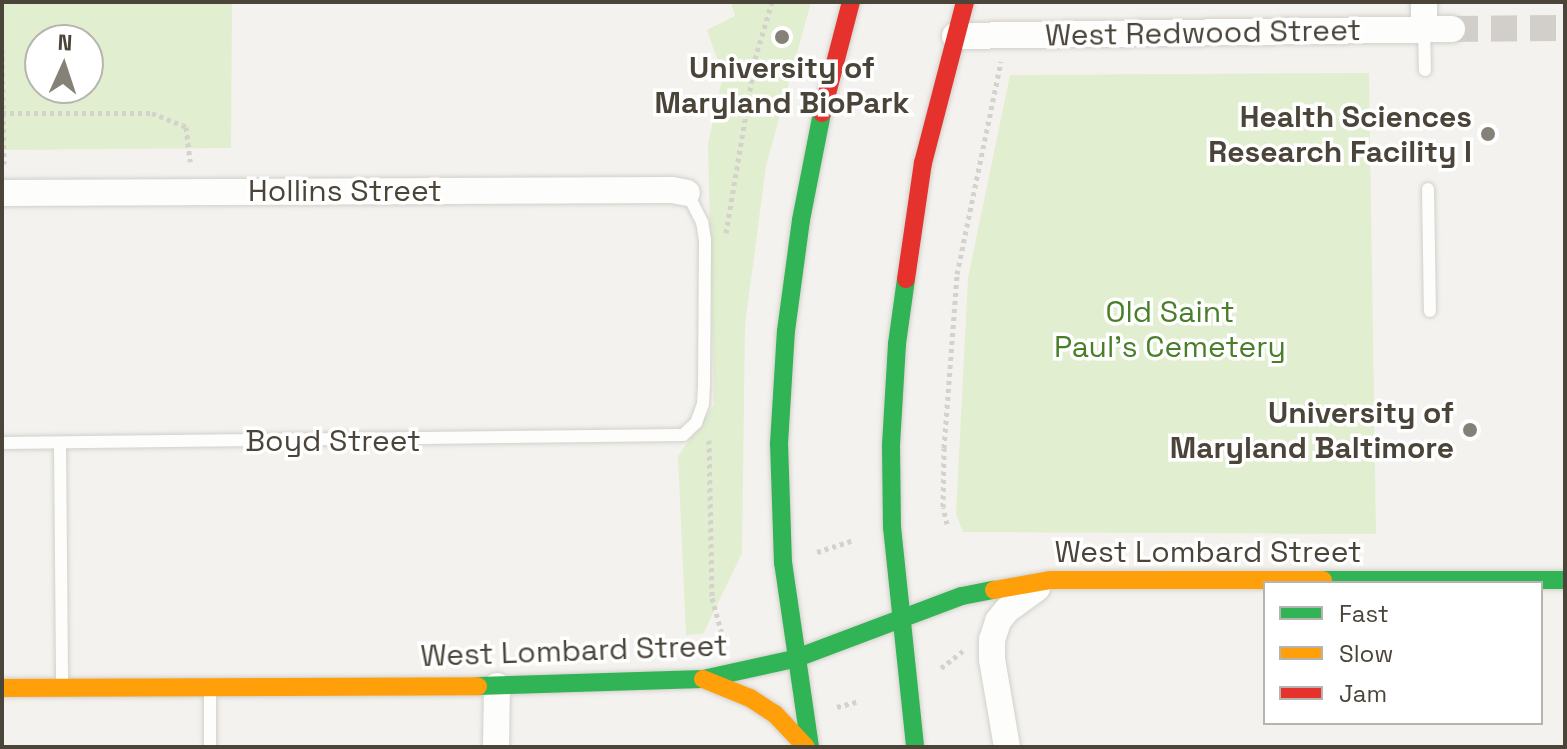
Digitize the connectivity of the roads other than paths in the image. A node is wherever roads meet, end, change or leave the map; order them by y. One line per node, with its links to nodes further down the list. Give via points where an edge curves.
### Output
1 (851, 2): 17 (main road, via 815,139 786,331 779,444 783,563)
2 (965, 2): 6 (main road)
3 (1424, 2): 5 (street)
4 (1452, 29): 5 (street, West Redwood Street)
5 (1424, 30): 6 (street, West Redwood Street); 7 (lane)
6 (955, 36): 16 (main road, via 923,163 897,344 891,446)
7 (1425, 70)
8 (1428, 189): 11 (lane)
9 (2, 193): 10 (street, Hollins Street)
10 (687, 193): 13 (lane, Boyd Street, via 705,240 703,404 696,423 683,435)
11 (1430, 311)
12 (2, 443): 13 (lane, Boyd Street)
13 (60, 443): 22 (lane)
14 (1051, 580): 15 (main road, West Lombard Street); 16 (main road, West Lombard Street, via 962,596); 27 (street, via 1012,605 995,629 992,659)
15 (1565, 580)
16 (900, 617): 17 (main road, West Lombard Street); 26 (main road)
17 (794, 659): 18 (main road, West Lombard Street); 25 (main road)
18 (703, 679): 19 (main road, West Lombard Street); 25 (main road, via 775,714)
19 (497, 686): 20 (main road, West Lombard Street); 24 (street)
20 (210, 687): 22 (main road, West Lombard Street); 23 (lane)
21 (2, 688): 22 (main road, West Lombard Street)
22 (62, 688)
23 (210, 747)
24 (496, 747)
25 (808, 747)
26 (915, 747)
27 (1007, 747)

